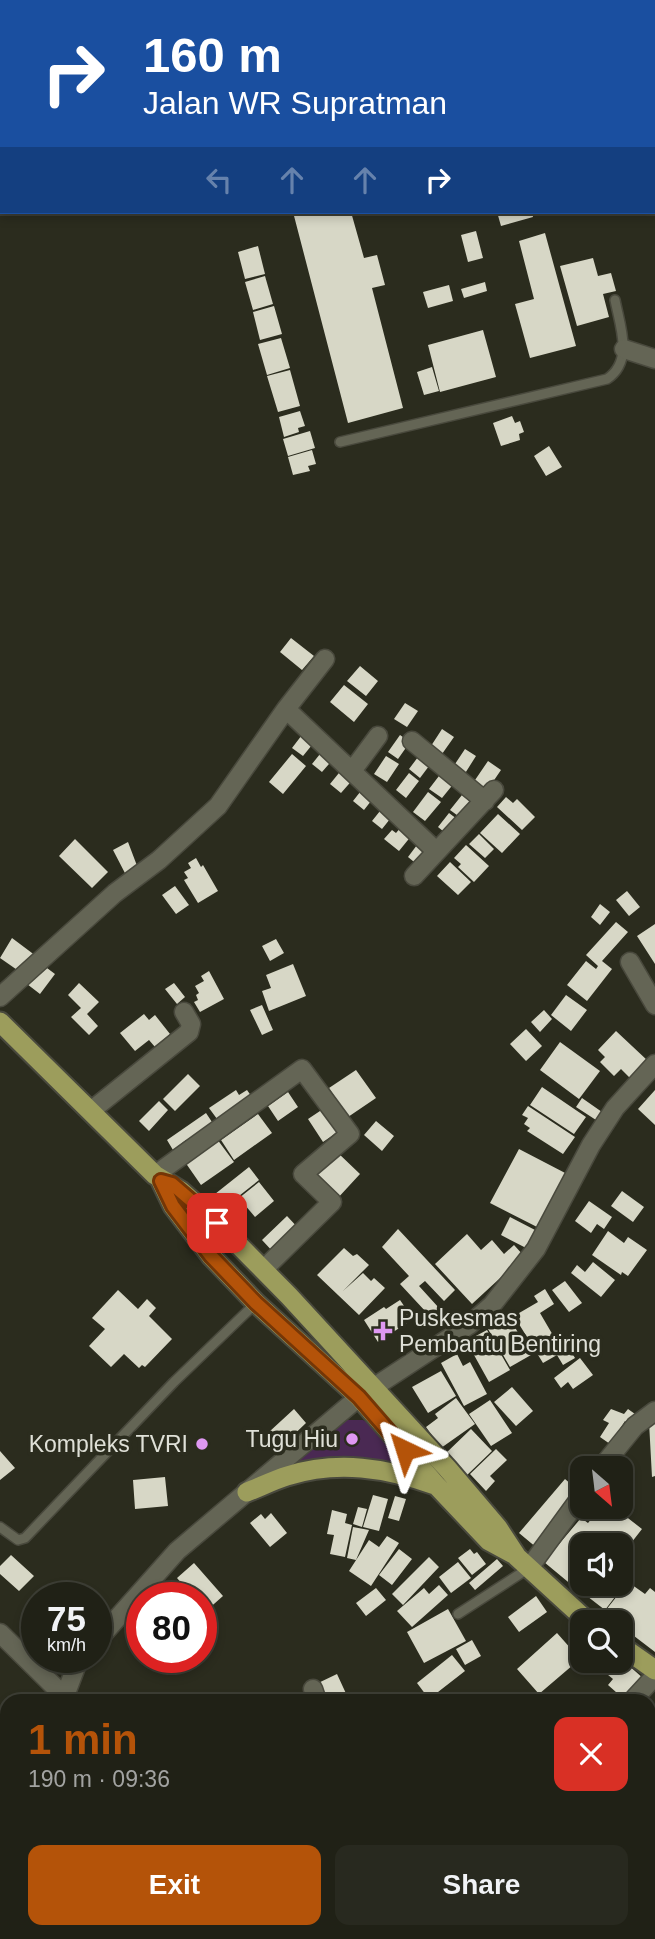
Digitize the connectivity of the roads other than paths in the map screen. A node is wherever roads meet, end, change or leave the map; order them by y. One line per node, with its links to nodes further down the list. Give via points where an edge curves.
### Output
1 (615, 300): 2 (lane)
2 (624, 349): 3 (street); 4 (lane, via 619,367 607,379)
3 (655, 359)
4 (340, 442)
5 (325, 659): 6 (street)
6 (286, 709): 9 (street); 13 (street, via 218,806)
7 (378, 736): 9 (street)
8 (412, 741): 10 (street, via 490,795)
9 (352, 771): 10 (street)
10 (436, 851): 11 (street)
11 (414, 876)
12 (629, 962): 14 (street)
13 (0, 998)
14 (655, 1005)
15 (184, 1012): 18 (street, via 191,1024 189,1032)
16 (0, 1022): 18 (highway)
17 (651, 1075): 22 (street, via 615,1108 536,1249 492,1305)
18 (92, 1110): 19 (highway)
19 (158, 1178): 20 (highway, via 181,1191); 20 (street, via 302,1069 350,1134 303,1174 332,1202); 21 (highway, via 193,1233)
20 (263, 1270): 22 (highway)
21 (256, 1303): 22 (highway); 28 (lane, via 30,1533 18,1540)
22 (365, 1392): 25 (highway); 26 (street); 29 (highway, via 455,1478)
23 (655, 1411): 24 (street, via 635,1426)
24 (611, 1456)
25 (436, 1485): 26 (highway, via 400,1472 342,1467 287,1476); 29 (highway, via 489,1541)
26 (247, 1492): 32 (street, via 177,1551)
27 (570, 1509): 29 (street)
28 (0, 1527)
29 (523, 1562): 30 (highway); 31 (lane)
30 (575, 1610)
31 (458, 1614)
32 (112, 1624)
33 (0, 1633): 38 (street)
34 (633, 1654): 35 (highway)
35 (655, 1670)
36 (74, 1673): 39 (street)
37 (655, 1676): 40 (street)
38 (59, 1694)
39 (66, 1694)
40 (638, 1694)

